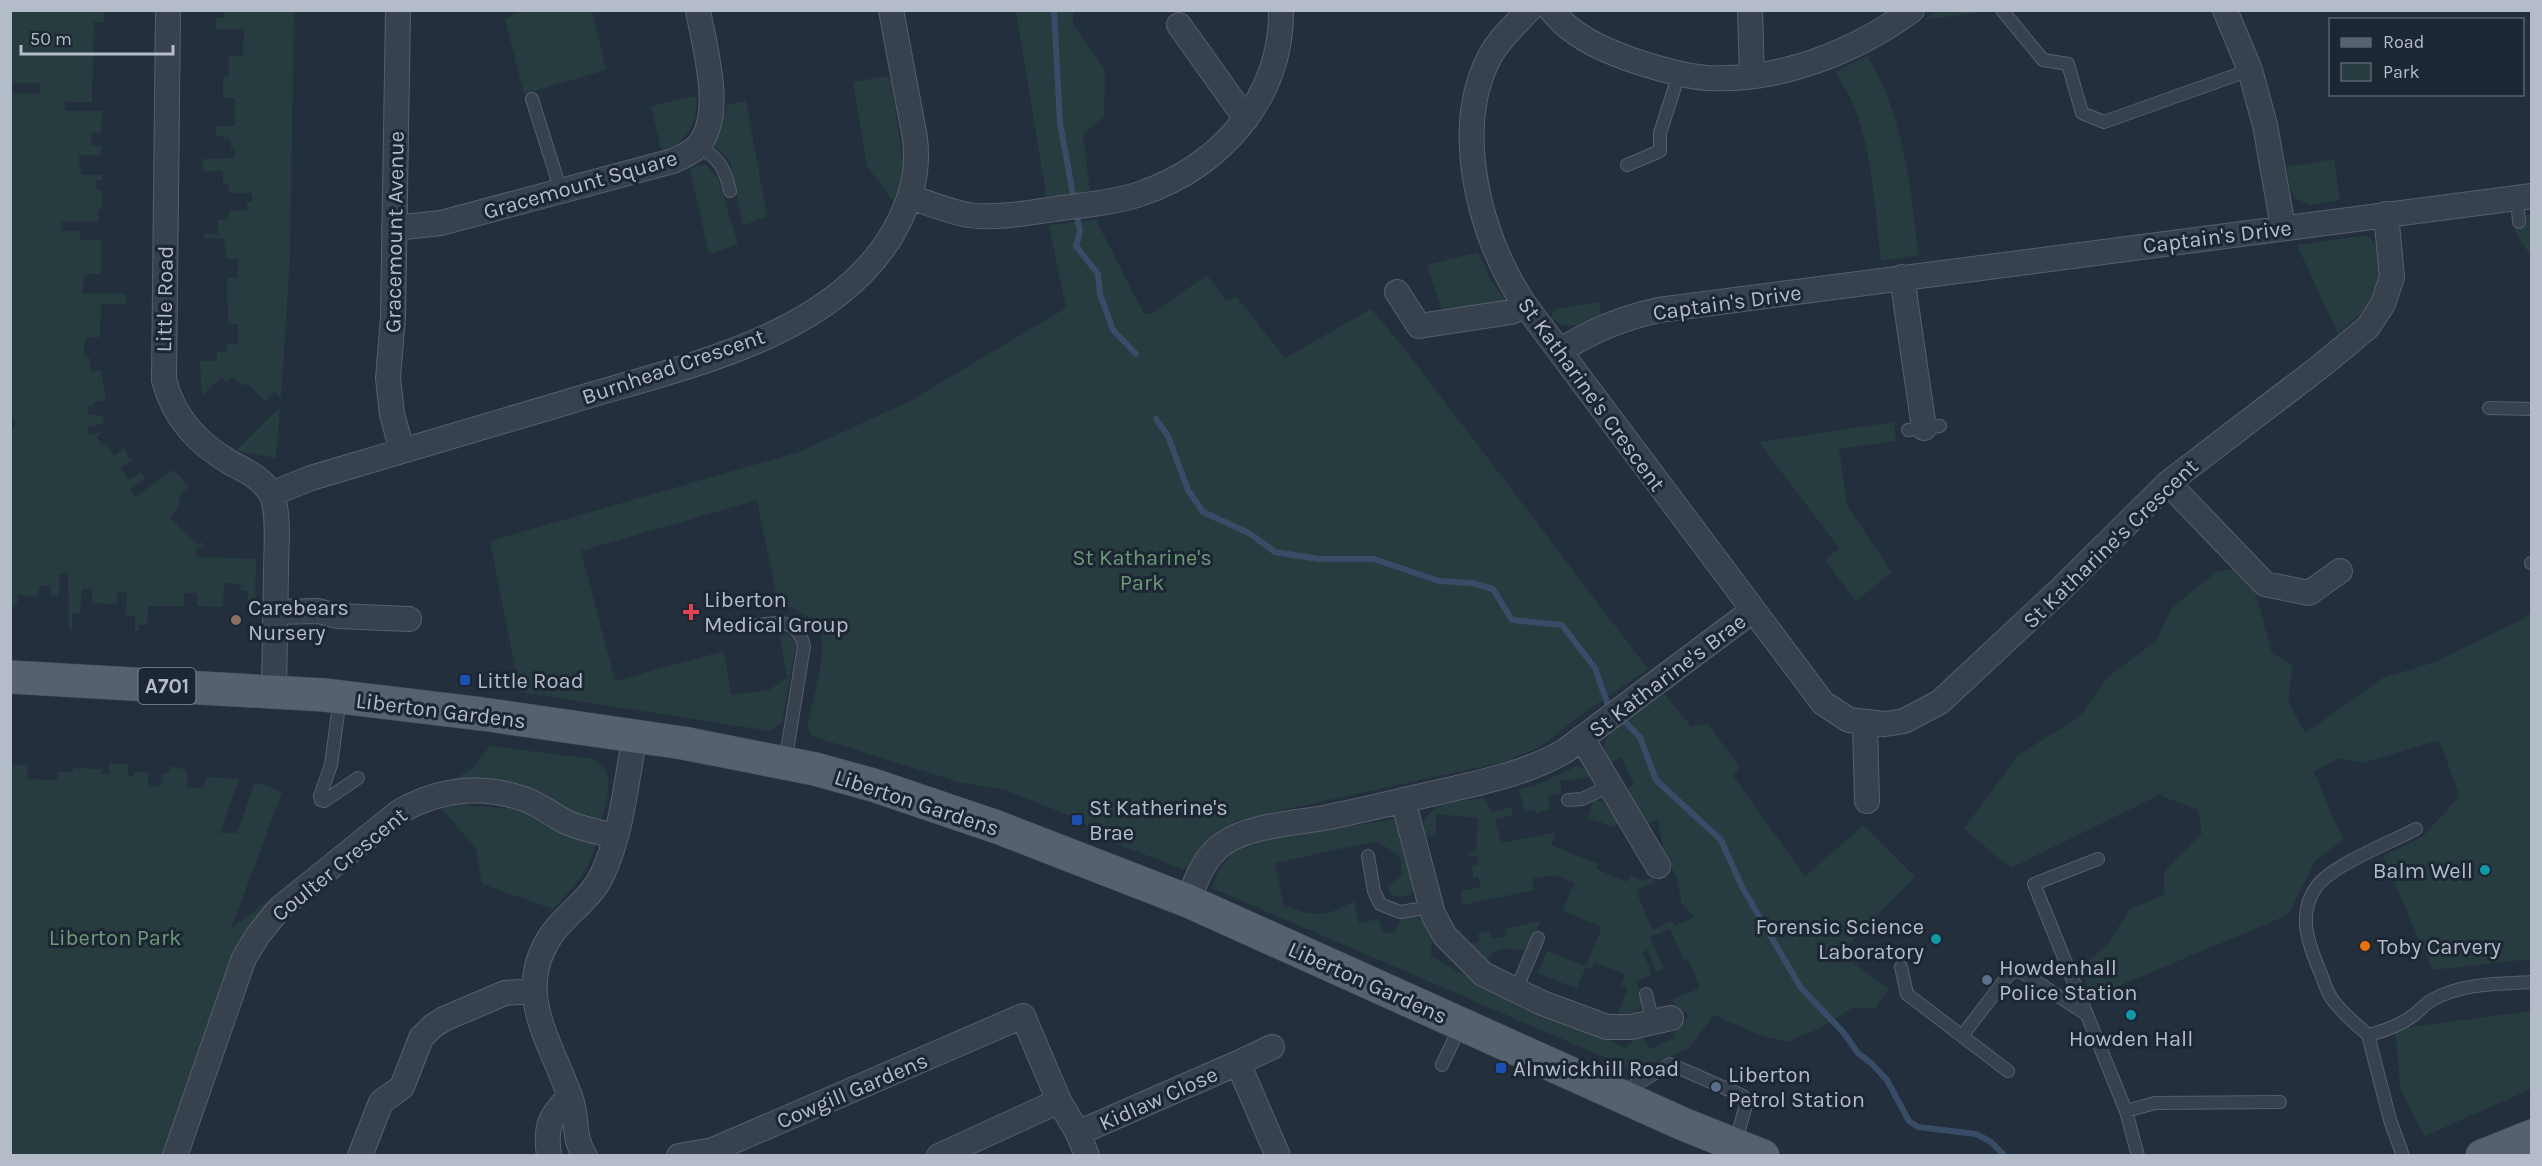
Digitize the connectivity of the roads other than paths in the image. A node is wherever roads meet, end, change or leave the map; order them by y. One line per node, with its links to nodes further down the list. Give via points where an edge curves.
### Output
1 (168, 10): 37 (street, Little Road, via 164,380 175,411 187,429 202,444 262,483)
2 (398, 10): 27 (street, Gracemount Avenue)
3 (698, 10): 18 (street, Gracemount Square, via 712,97 709,123)
4 (891, 10): 23 (street, Burnhead Crescent, via 915,138 917,158)
5 (1281, 10): 17 (street, via 1274,68)
6 (1529, 10): 30 (street, St Katharine's Crescent, via 1504,35 1484,70 1474,108 1473,140 1475,172 1488,232 1503,270)
7 (1551, 10): 14 (street, via 1594,45)
8 (1750, 10): 15 (street)
9 (1912, 10): 15 (street, via 1867,39 1830,55)
10 (2002, 10): 13 (lane, via 2043,60 2068,64 2082,113 2104,122)
11 (2225, 10): 13 (street)
12 (1179, 25): 17 (street)
13 (2250, 70): 26 (street, via 2265,125)
14 (1678, 74): 15 (street, via 1706,78); 19 (lane, via 1660,133 1660,151)
15 (1752, 76)
16 (532, 99): 20 (lane)
17 (1246, 119): 23 (street, via 1200,164 1159,186 1122,199 987,216 942,208)
18 (698, 146): 20 (street, Gracemount Square, via 673,161); 21 (lane, via 713,155 726,174)
19 (1627, 165)
20 (561, 190): 27 (street, Gracemount Square, via 441,223)
21 (730, 192)
22 (2524, 196): 24 (street, Captain's Drive); 25 (lane)
23 (911, 197): 35 (street, Burnhead Crescent, via 890,238 863,274 832,300 791,324 713,358)
24 (2386, 214): 26 (street, Captain's Drive); 36 (street, St Katharine's Crescent, via 2392,277 2375,318 2321,366)
25 (2519, 222)
26 (2283, 227): 28 (street, Captain's Drive)
27 (394, 228): 35 (street, Gracemount Avenue, via 388,378)
28 (1902, 277): 31 (street, Captain's Drive, via 1630,316 1592,331); 34 (street)
29 (1397, 292): 30 (street, via 1419,326 1511,312)
30 (1525, 304): 31 (street, St Katharine's Crescent)
31 (1560, 351): 39 (street, St Katharine's Crescent)
32 (2489, 408): 33 (lane)
33 (2532, 409)
34 (1924, 428)
35 (402, 452): 37 (street, Burnhead Crescent, via 310,478)
36 (2168, 483): 38 (street, via 2265,584 2309,593); 46 (street, St Katharine's Crescent, via 1940,702 1904,721)
37 (271, 494): 40 (street, via 276,539)
38 (2340, 571)
39 (1752, 611): 46 (street, St Katharine's Crescent, via 1823,703 1849,720); 48 (street, St Katharine's Brae)
40 (275, 612): 41 (street); 44 (street)
41 (409, 618)
42 (751, 626): 49 (lane, via 789,624 802,638 803,656)
43 (10, 677): 44 (main road, Liberton Gardens / A701)
44 (274, 691): 45 (main road, Liberton Gardens / A701)
45 (340, 697): 47 (main road, Liberton Gardens / A701); 50 (lane, via 332,765 321,800)
46 (1865, 724): 52 (street)
47 (635, 736): 49 (main road, Liberton Gardens / A701); 56 (street)
48 (1582, 738): 51 (street, St Katharine's Brae); 53 (street, St Katharine's Brae, via 1544,763 1522,771)
49 (784, 763): 60 (main road, Liberton Gardens / A701, via 928,802)
50 (358, 778)
51 (1610, 786): 54 (lane); 59 (street, St Katharine's Brae)
52 (1862, 790)
53 (1403, 801): 60 (street, St Katharine's Brae, via 1239,834 1209,856); 61 (street)
54 (1568, 801)
55 (2416, 829): 71 (lane, via 2334,871 2317,885 2306,912 2310,948 2332,998)
56 (615, 836): 66 (street, via 601,877 552,934 536,972); 85 (street, Coulter Crescent, via 566,822 526,800 493,792 442,793 399,812 279,908 258,934 244,958)
57 (1368, 856): 61 (lane, via 1380,904 1400,912)
58 (2098, 859): 68 (lane, via 2034,884)
59 (1658, 866)
60 (1188, 901): 70 (main road, Liberton Gardens / A701)
61 (1431, 907): 65 (street, via 1445,936 1463,957 1483,974)
62 (1538, 938): 65 (lane)
63 (1901, 967): 72 (lane, via 1907,994)
64 (2532, 982): 71 (lane, via 2486,984 2452,991 2430,1001 2391,1030)
65 (1516, 990): 69 (street, via 1607,1027 1631,1027)
66 (534, 991): 78 (street, via 540,1024); 86 (street, via 505,993 433,1026 421,1038 402,1087 381,1102)
67 (1646, 994): 69 (lane)
68 (2086, 1014): 72 (lane, via 2020,971 2010,973); 81 (lane)
69 (1662, 1020)
70 (1461, 1024): 75 (lane); 77 (main road, Liberton Gardens / A701)
71 (2368, 1035): 94 (lane)
72 (1962, 1036): 76 (lane)
73 (1272, 1047): 74 (street, Kidlaw Close)
74 (1238, 1063): 82 (street, Kidlaw Close); 92 (street, Kidlaw Close)
75 (1442, 1065)
76 (2008, 1071)
77 (1618, 1095): 84 (main road, Liberton Gardens / A701); 84 (lane, via 1670,1064 1743,1096)
78 (569, 1097): 87 (street, via 549,1124); 88 (street, via 579,1145)
79 (1059, 1101): 82 (street); 89 (street, Cowgill Gardens, via 1023,1016 713,1150); 90 (street)
80 (2280, 1102): 81 (lane, via 2155,1103)
81 (2126, 1111): 93 (lane)
82 (1078, 1133): 91 (street)
83 (2532, 1136): 95 (main road)
84 (1749, 1150)
85 (175, 1155)
86 (360, 1155)
87 (549, 1155)
88 (585, 1155)
89 (679, 1155)
90 (939, 1155)
91 (1087, 1155)
92 (1278, 1155)
93 (2138, 1155)
94 (2403, 1155)
95 (2482, 1155)

